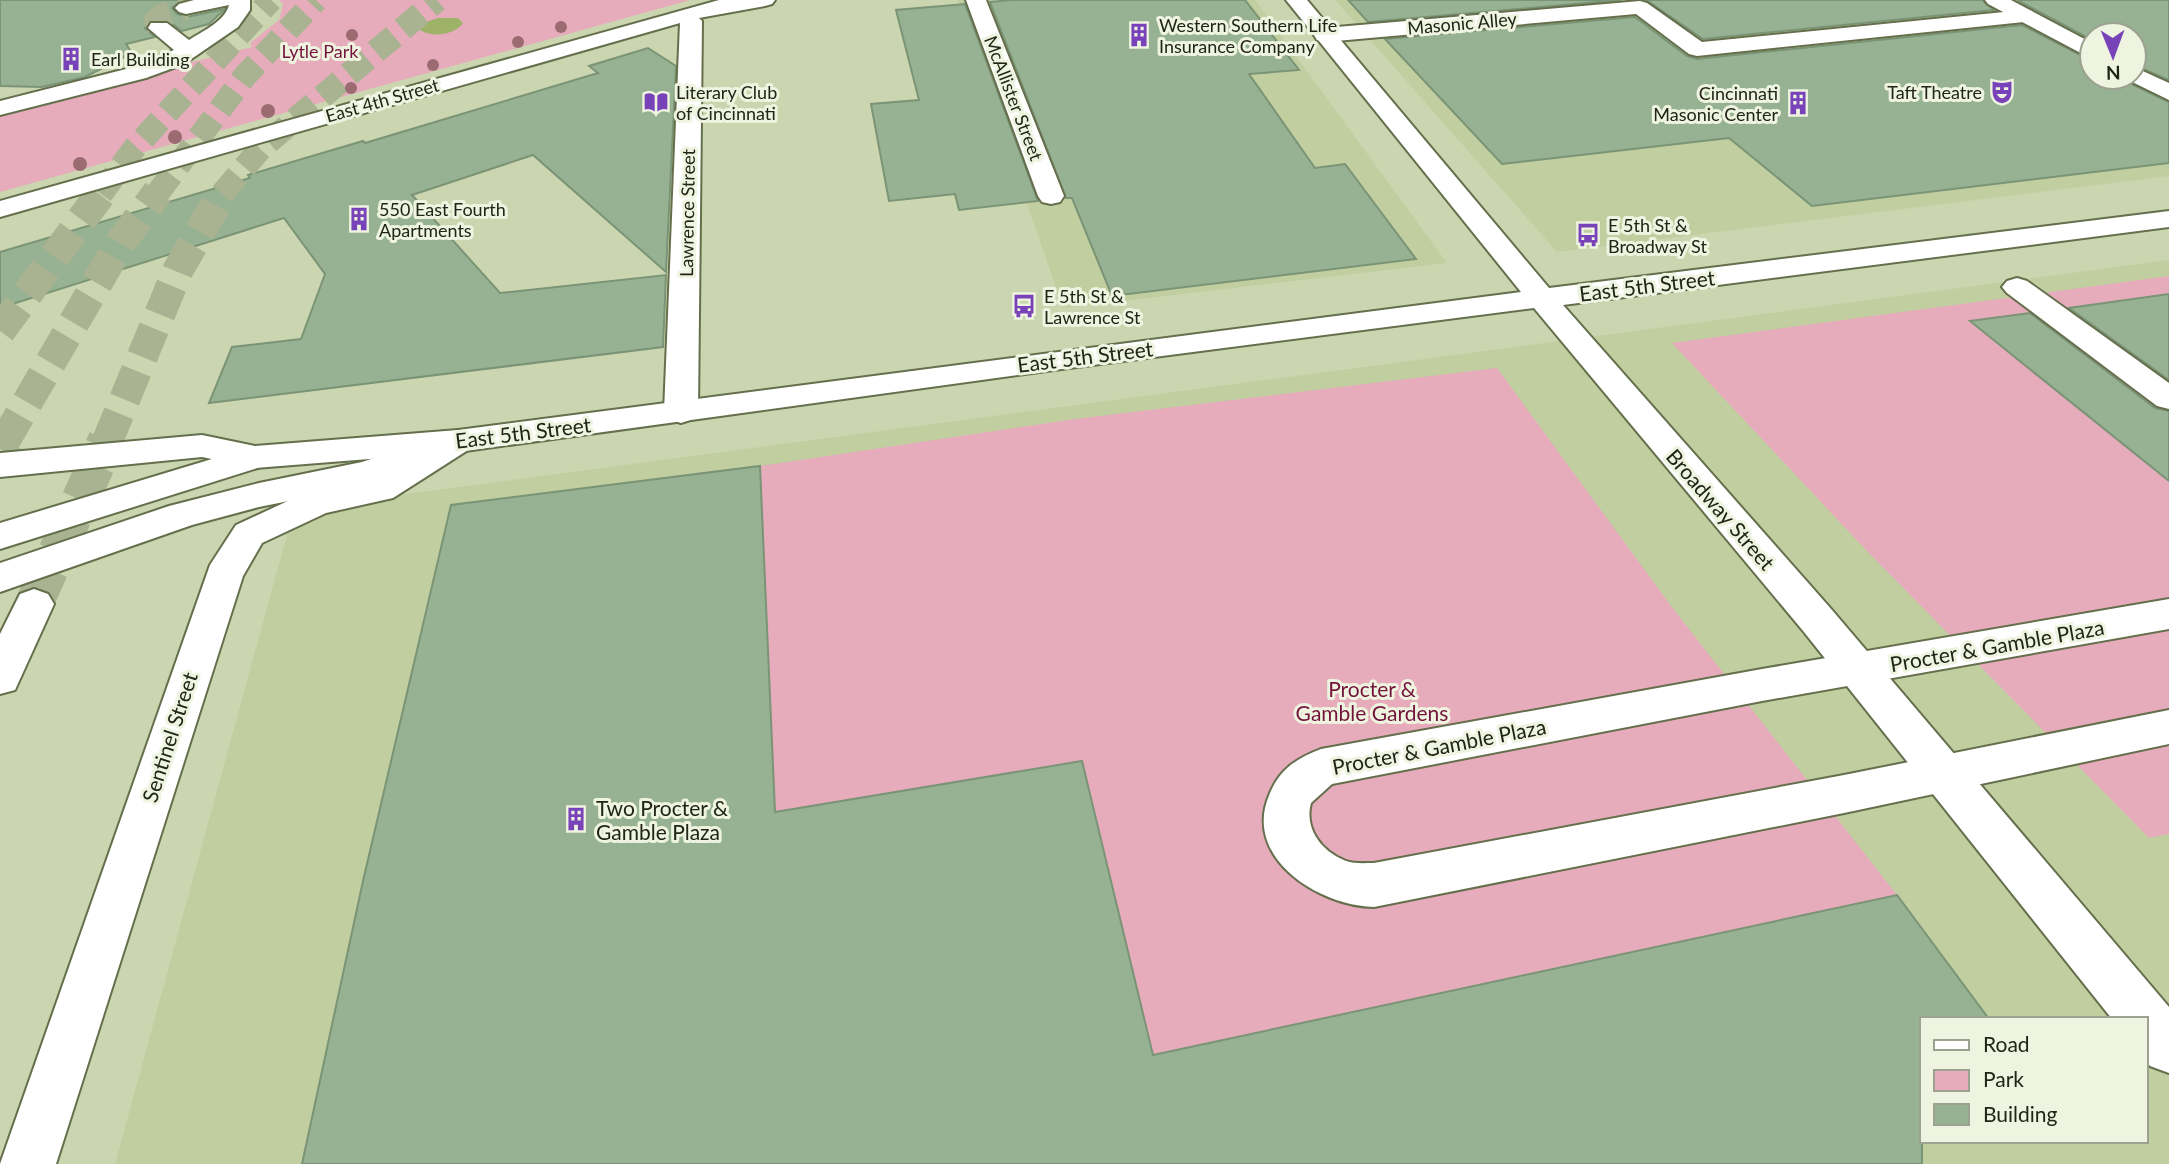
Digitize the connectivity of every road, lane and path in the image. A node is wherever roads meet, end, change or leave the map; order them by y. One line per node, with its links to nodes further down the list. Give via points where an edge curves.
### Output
1 (224, 0): 7 (main road)
2 (240, 0): 13 (main road, via 230,22)
3 (976, 0): 18 (main road, McAllister Street)
4 (1296, 0): 11 (main road, Broadway Street)
5 (1995, 0): 9 (main road)
6 (751, 1): 8 (main road, East 4th Street)
7 (186, 8)
8 (685, 15): 17 (main road, East 4th Street); 25 (main road, Lawrence Street, via 691,21)
9 (2024, 16): 11 (main road, Masonic Alley, via 1697,49 1640,7); 12 (main road)
10 (159, 28): 13 (main road)
11 (1325, 35): 23 (main road, Broadway Street)
12 (2078, 45)
13 (190, 51): 16 (main road, via 138,73)
14 (2148, 82): 15 (main road)
15 (2169, 93)
16 (0, 108)
17 (53, 193): 19 (main road, East 4th Street); 21 (main road)
18 (1051, 196)
19 (0, 209)
20 (2169, 219): 23 (main road, East 5th Street)
21 (0, 222)
22 (2017, 287): 24 (main road)
23 (1542, 299): 25 (main road, East 5th Street); 33 (main road, Broadway Street)
24 (2169, 400)
25 (681, 412): 26 (main road, East 5th Street)
26 (458, 441): 27 (main road, East 5th Street); 30 (main road, via 368,473 182,515); 40 (main road, Sentinel Street, via 380,489 316,503 249,534 224,575)
27 (255, 457): 28 (main road, East 5th Street, via 202,446); 29 (main road)
28 (0, 465)
29 (0, 536)
30 (0, 578)
31 (34, 604): 34 (main road)
32 (2169, 614): 33 (main road, Procter & Gamble Plaza)
33 (1858, 670): 36 (main road, Broadway Street); 36 (main road, Procter & Gamble Plaza, via 1321,768 1291,791 1285,807 1286,827 1308,863 1351,884 1374,885)
34 (0, 678)
35 (2169, 727): 36 (main road, Procter & Gamble Plaza)
36 (1942, 774): 37 (main road, Broadway Street)
37 (2144, 1017)
38 (2148, 1021): 39 (main road, Broadway Street)
39 (2169, 1047)
40 (28, 1164)

